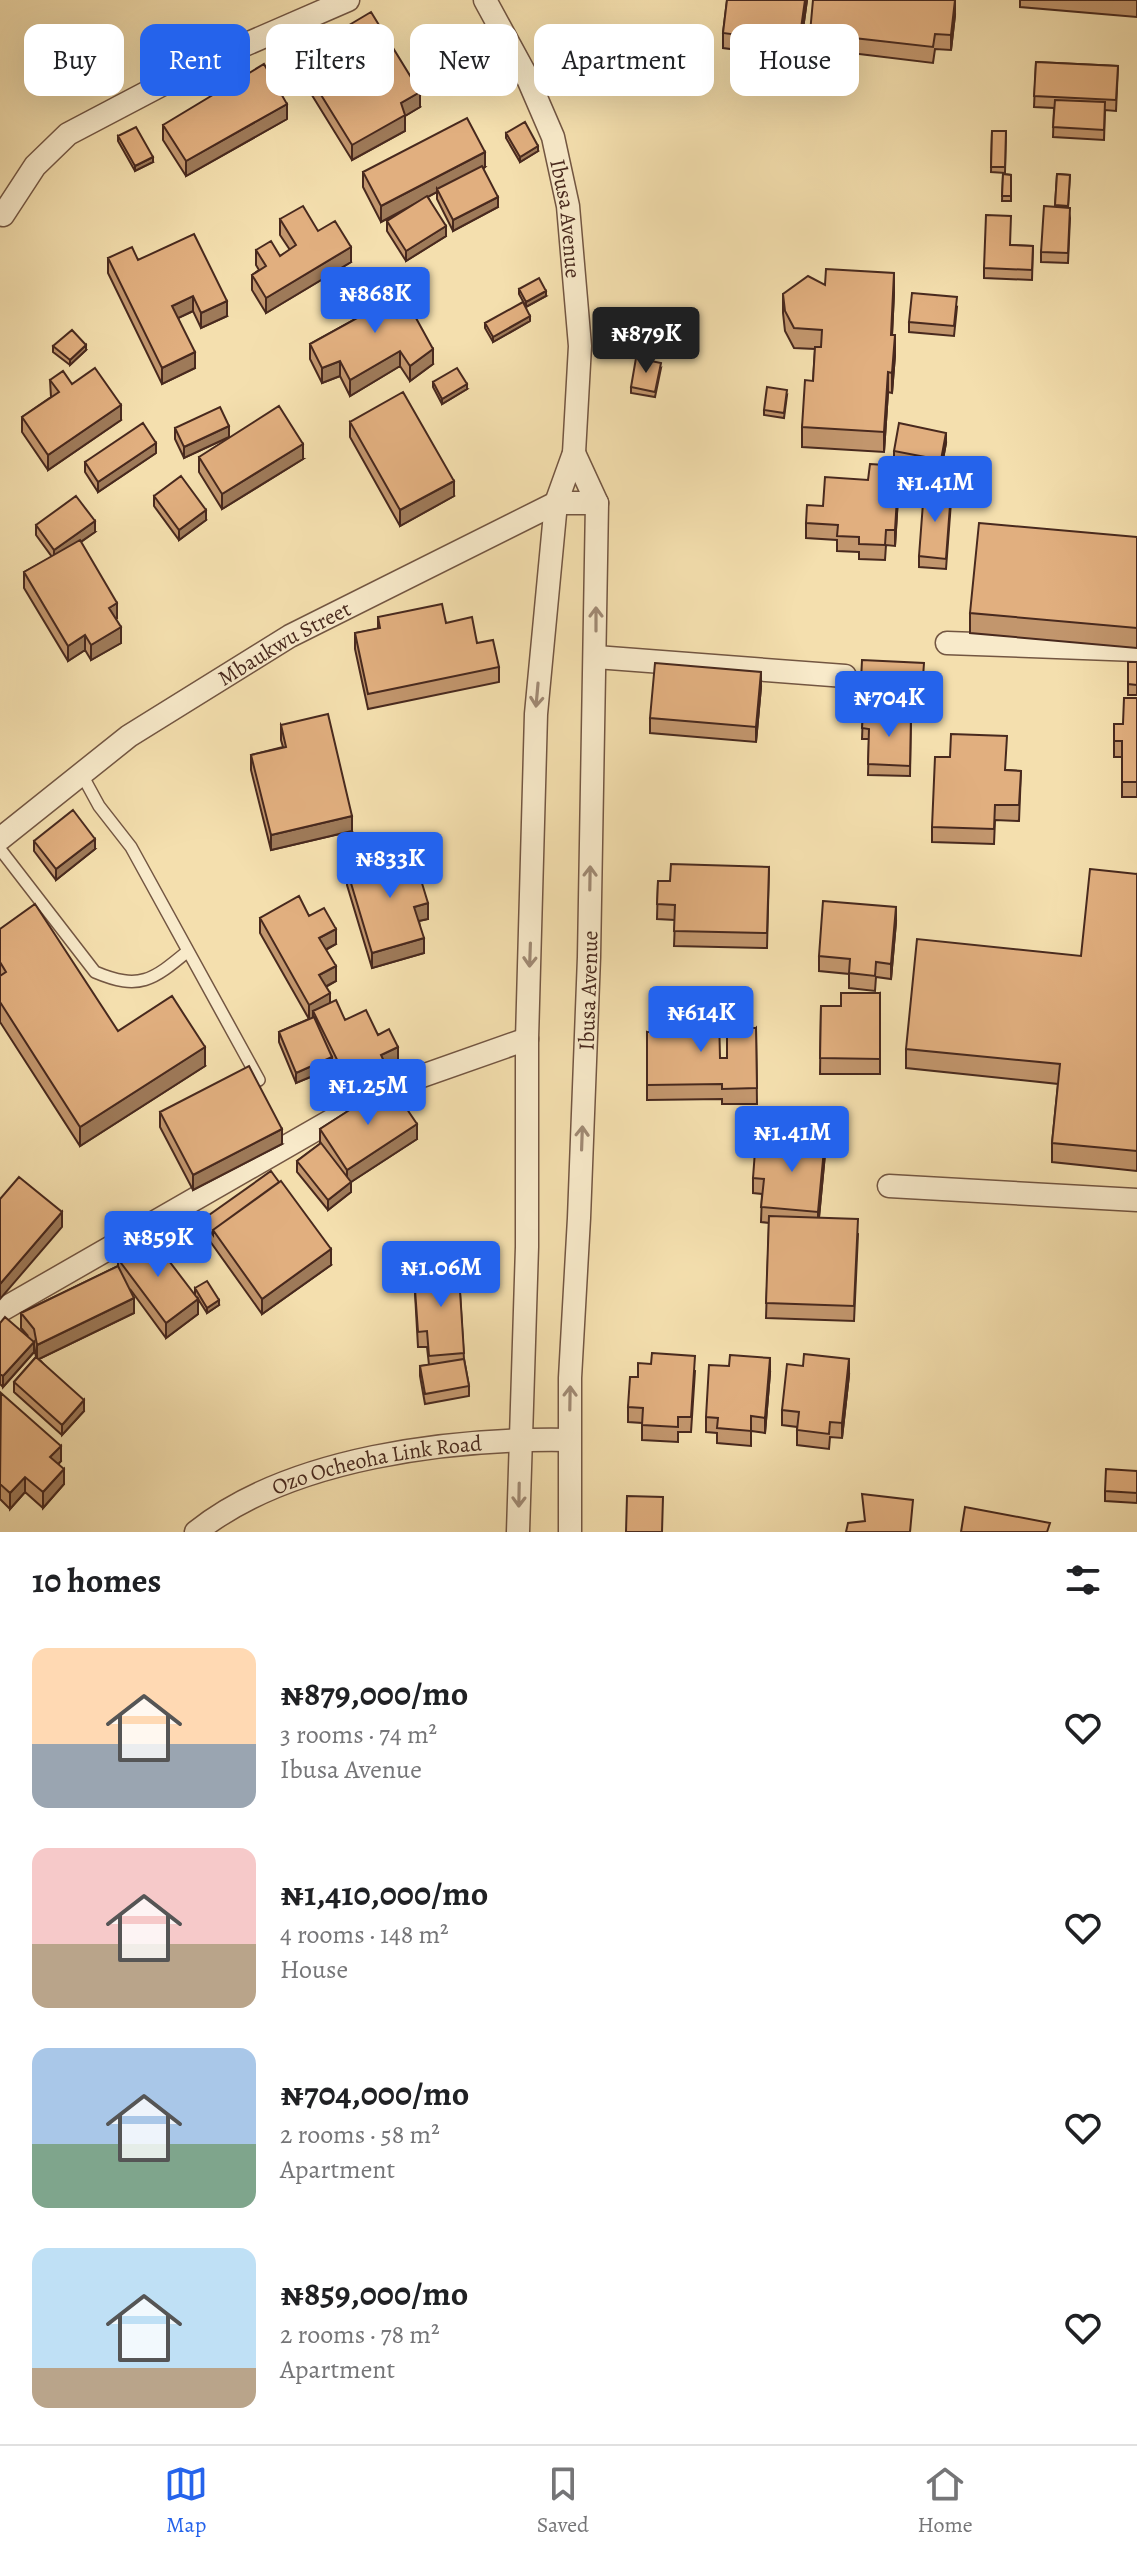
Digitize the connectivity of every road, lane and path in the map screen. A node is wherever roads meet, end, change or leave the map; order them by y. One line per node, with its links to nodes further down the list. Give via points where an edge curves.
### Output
1 (348, 0): 3 (street, via 205,62 68,134 35,166)
2 (485, 0): 4 (street, Ibusa Avenue, via 553,137 568,206 580,346)
3 (3, 215)
4 (574, 453): 5 (street, Ibusa Avenue); 6 (street, Ibusa Avenue)
5 (556, 503): 6 (street, Mbaukwu Street); 11 (street, Mbaukwu Street, via 290,636); 15 (street, Ibusa Avenue, one-way to 15, via 536,714)
6 (597, 503): 9 (street, Ibusa Avenue, one-way to 6)
7 (947, 643): 8 (street)
8 (1137, 650)
9 (596, 657): 10 (street); 21 (street, Ibusa Avenue, one-way to 9)
10 (845, 676)
11 (80, 772): 12 (street, Mbaukwu Street); 14 (lane, via 131,847)
12 (0, 839)
13 (0, 849): 14 (lane, via 95,972 118,982 155,979)
14 (188, 951): 16 (lane)
15 (527, 1039): 19 (street, via 388,1088); 20 (street, Ibusa Avenue)
16 (259, 1080)
17 (889, 1186): 18 (street)
18 (1137, 1200)
19 (0, 1311)
20 (520, 1439): 21 (street, Ozo Ocheoha Link Road); 22 (street, Ozo Ocheoha Link Road, via 357,1460 253,1498); 23 (street, Ibusa Avenue, one-way to 23)
21 (569, 1440): 24 (street, Ibusa Avenue)
22 (196, 1532)
23 (518, 1532)
24 (570, 1532)

